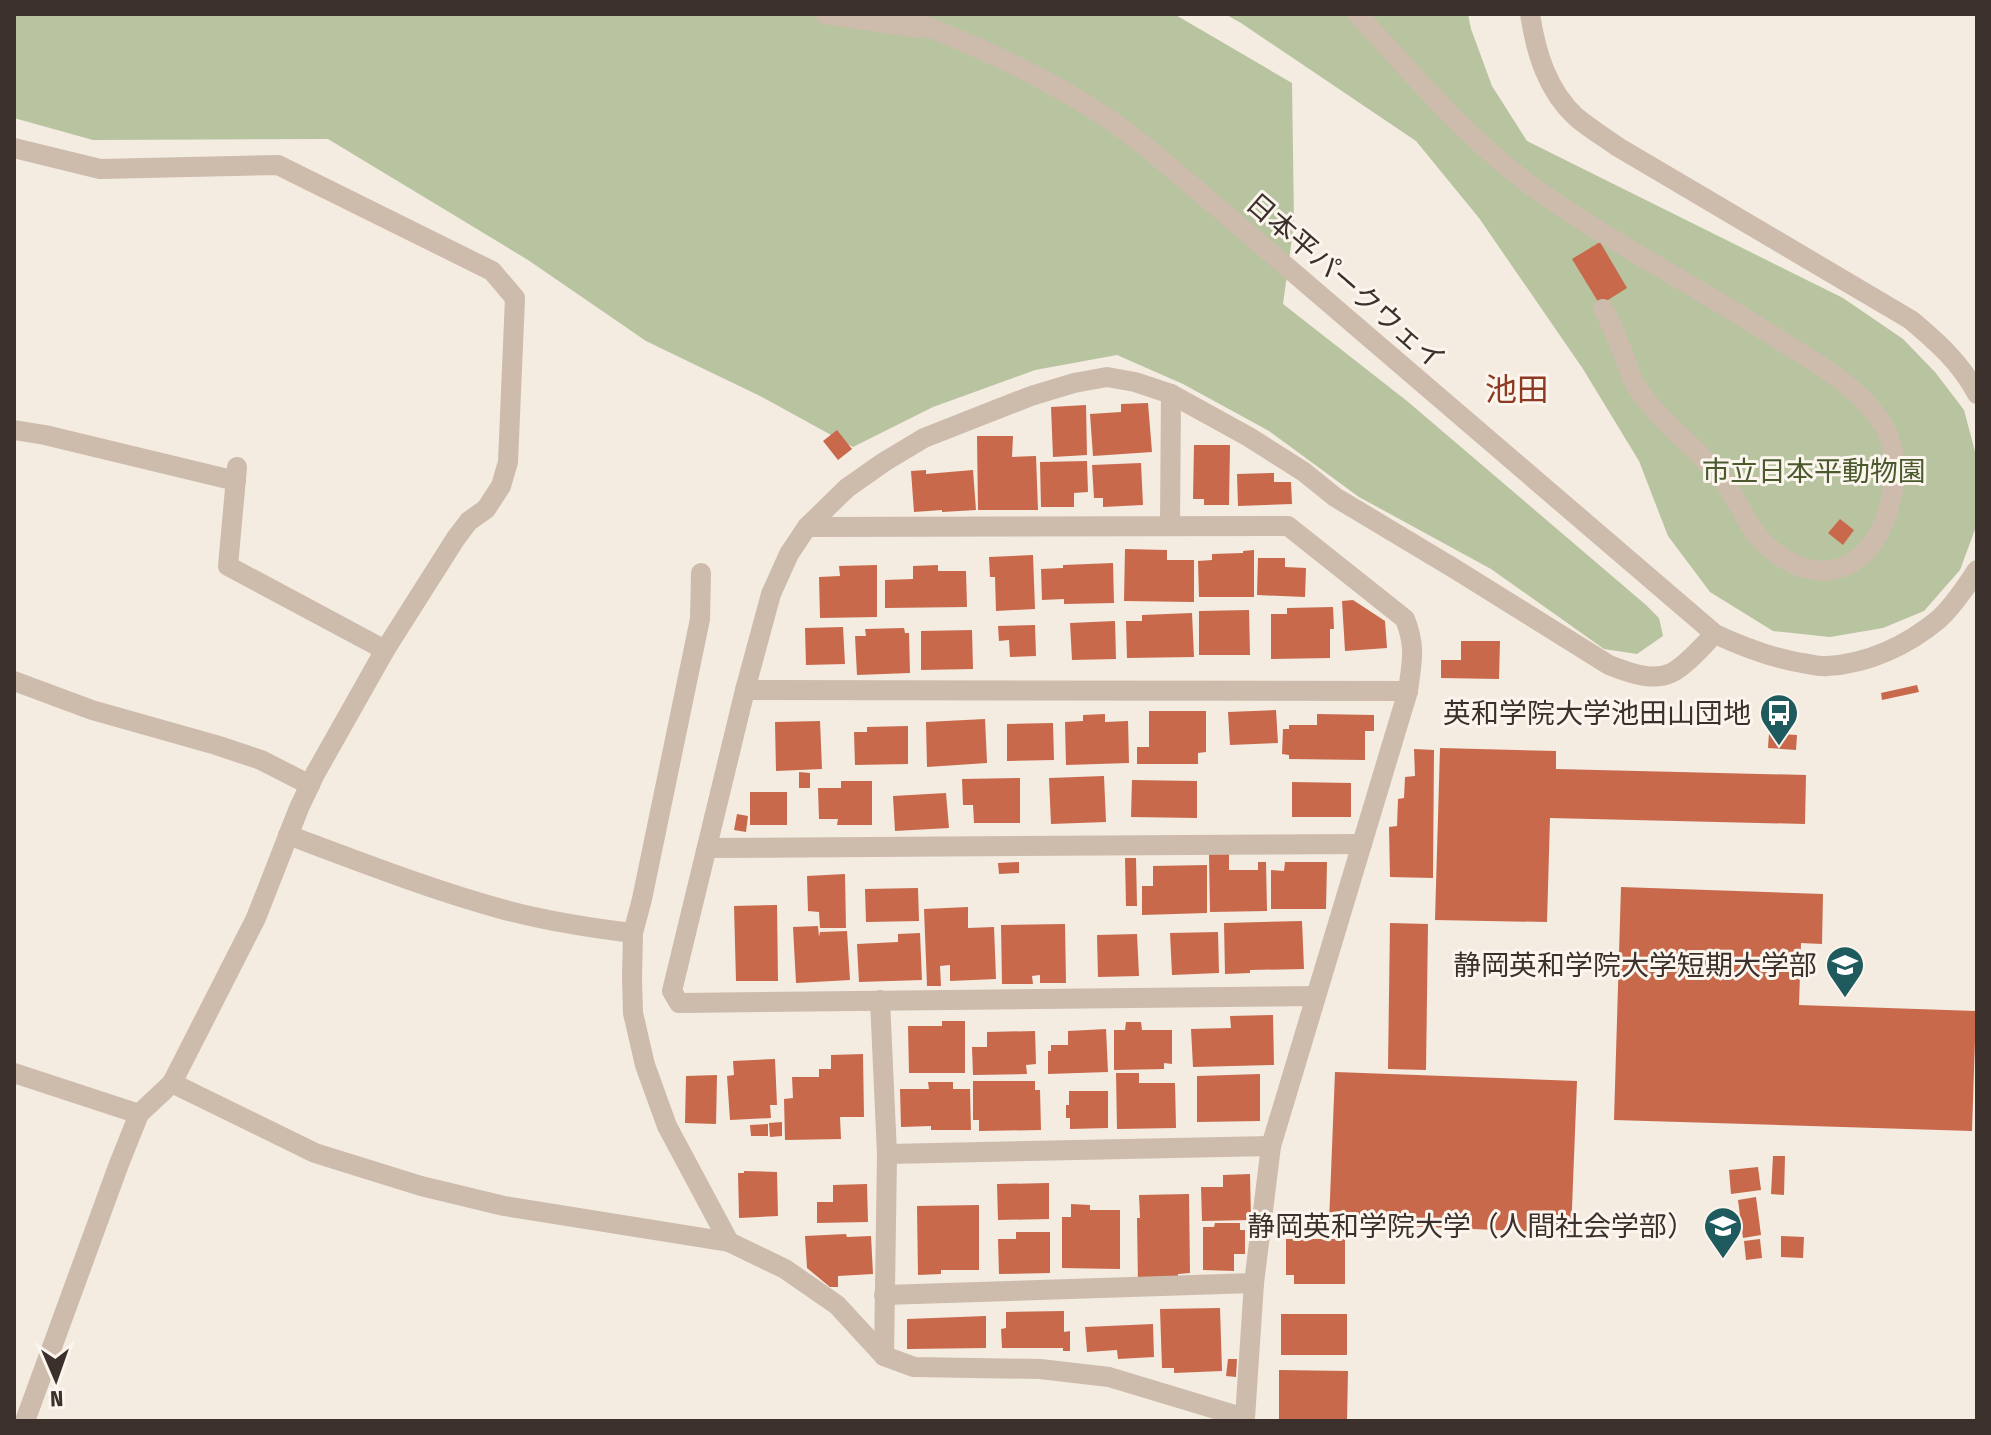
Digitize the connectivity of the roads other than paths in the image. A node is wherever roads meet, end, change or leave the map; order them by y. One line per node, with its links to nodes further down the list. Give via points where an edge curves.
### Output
1 (825, 14): 5 (street)
2 (895, 14): 5 (street, 日本平パークウェイ)
3 (1357, 14): 7 (street, via 1483,148 1540,192 1854,390 1883,424 1894,453 1895,484 1887,518 1871,548 1848,567 1820,572 1788,562 1761,541 1724,481 1635,385)
4 (1530, 14): 9 (street, via 1553,91 1577,117 1618,147 1911,320 1945,349)
5 (939, 30): 15 (street, 日本平パークウェイ, via 1046,81 1111,121)
6 (14, 148): 16 (street, via 100,169 278,165 492,271 515,298 508,462 501,486 456,538)
7 (1603, 309)
8 (1171, 394): 11 (street); 12 (street, via 1107,377 1031,396 924,438 847,488); 15 (street, via 1249,437 1335,497 1609,665 1632,674 1671,674)
9 (1977, 394)
10 (14, 430): 16 (street, via 237,474 228,566)
11 (1170, 526): 12 (street); 19 (street, via 1288,526 1405,619 1414,651)
12 (807, 527): 18 (street, via 771,594)
13 (1977, 570): 15 (street, 日本平パークウェイ, via 1940,618 1872,658 1825,666 1781,660)
14 (701, 573): 24 (street, via 700,619)
15 (1715, 634)
16 (385, 650): 20 (street)
17 (14, 681): 20 (street, via 261,760)
18 (745, 690): 19 (street); 23 (street)
19 (1408, 691): 22 (street)
20 (310, 785): 21 (street)
21 (288, 835): 24 (street, via 506,910); 28 (street, via 256,918)
22 (1362, 844): 23 (street); 25 (street)
23 (707, 848): 26 (street, via 672,991 679,1003)
24 (633, 933): 32 (street, via 633,1013 645,1065 667,1126)
25 (1315, 996): 26 (street); 30 (street)
26 (880, 1000): 31 (street)
27 (14, 1073): 29 (street)
28 (172, 1083): 29 (street); 32 (street, via 315,1153 421,1186 504,1206)
29 (139, 1114): 37 (street)
30 (1271, 1146): 31 (street); 33 (street)
31 (887, 1154): 34 (street)
32 (729, 1242): 35 (street, via 785,1269 837,1305)
33 (1254, 1283): 34 (street); 36 (street)
34 (884, 1295): 35 (street)
35 (884, 1356): 36 (street, via 914,1367 1040,1369 1109,1377)
36 (1248, 1420)
37 (25, 1421)

